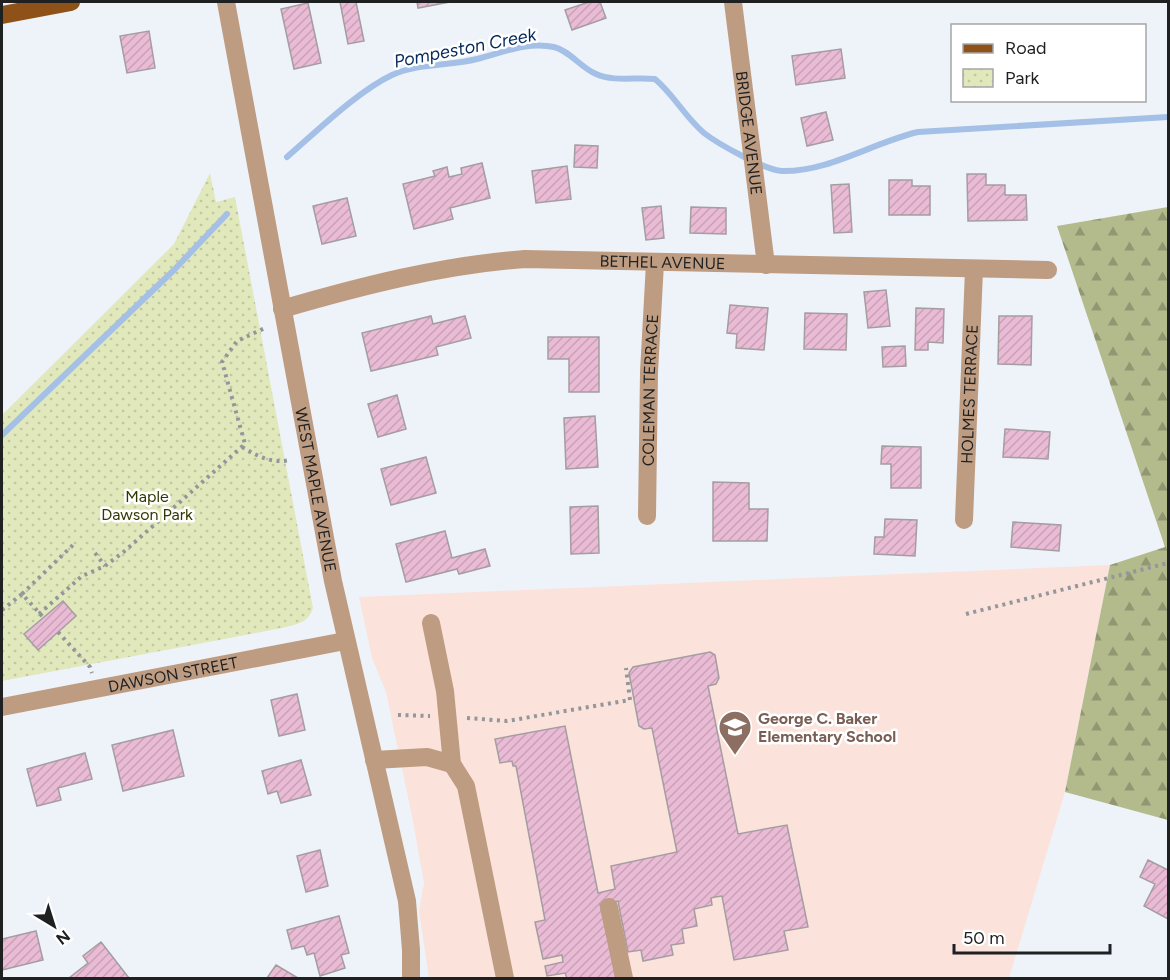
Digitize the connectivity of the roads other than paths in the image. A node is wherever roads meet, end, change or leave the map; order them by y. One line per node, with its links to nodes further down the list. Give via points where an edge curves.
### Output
1 (71, 2): 4 (main road)
2 (226, 2): 9 (street, WEST MAPLE AVENUE)
3 (733, 2): 6 (street, BRIDGE AVENUE)
4 (2, 15)
5 (655, 263): 6 (street, BETHEL AVENUE); 9 (street, BETHEL AVENUE, via 498,261 400,278); 10 (street, COLEMAN TERRACE, via 648,372)
6 (766, 265): 7 (street, BETHEL AVENUE)
7 (974, 269): 8 (street, BETHEL AVENUE); 11 (street, HOLMES TERRACE)
8 (1048, 270)
9 (282, 309): 13 (street, WEST MAPLE AVENUE)
10 (647, 516)
11 (964, 519)
12 (431, 624): 16 (street, via 445,691)
13 (345, 641): 14 (street, DAWSON STREET); 15 (street, WEST MAPLE AVENUE)
14 (2, 707)
15 (374, 760): 16 (street, via 427,757); 18 (street, WEST MAPLE AVENUE, via 407,901)
16 (452, 764): 19 (street, via 466,786)
17 (609, 907): 20 (street)
18 (411, 978)
19 (505, 978)
20 (624, 978)

